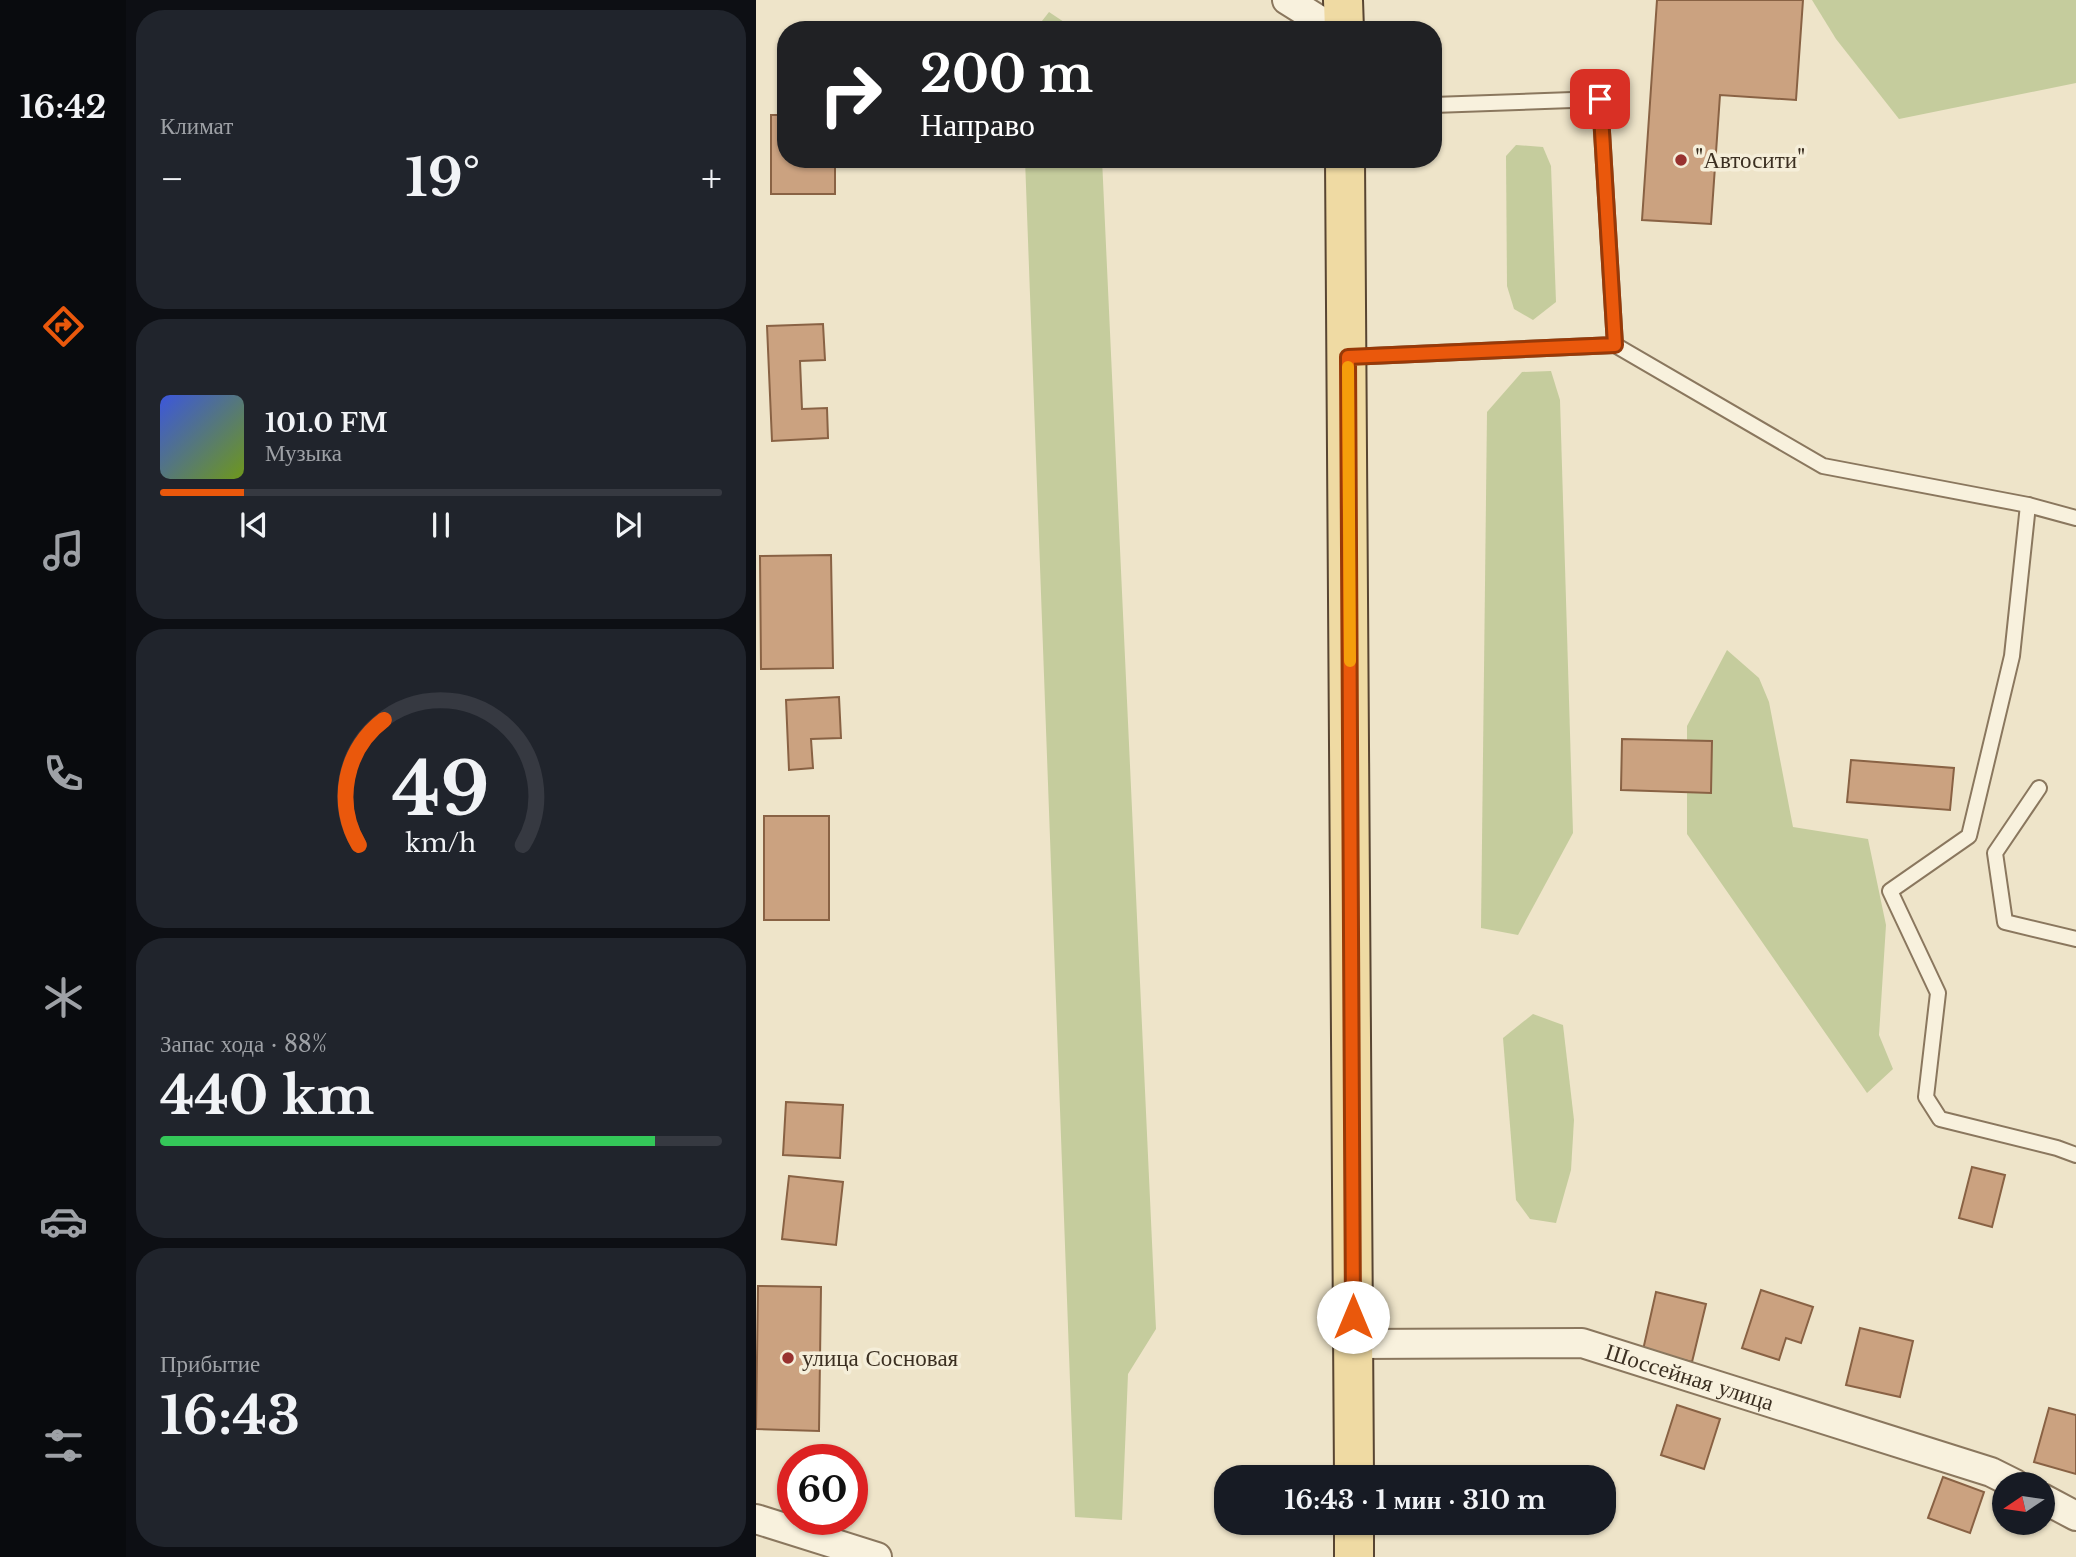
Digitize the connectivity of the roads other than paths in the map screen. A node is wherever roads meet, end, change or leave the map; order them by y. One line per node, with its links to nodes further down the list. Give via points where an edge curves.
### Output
1 (1287, 0): 3 (street)
2 (1343, 0): 4 (main road)
3 (1321, 21)
4 (1344, 21)
5 (1442, 105): 7 (lane, via 1600,99)
6 (1345, 168): 8 (main road)
7 (1615, 345): 8 (lane); 9 (lane, via 1823,466)
8 (1348, 357): 14 (main road)
9 (2028, 505): 10 (lane); 13 (lane, via 2012,656 1969,836 1890,891 1938,993 1926,1097 1940,1119)
10 (2076, 518)
11 (2039, 788): 12 (lane, via 1995,853 2005,922)
12 (2076, 939)
13 (2076, 1155)
14 (1353, 1344): 15 (main road); 16 (street, Шоссейная улица, via 1582,1343)
15 (1354, 1465)
16 (1992, 1473)
17 (2055, 1505): 18 (street)
18 (2076, 1516)
19 (756, 1519): 21 (street)
20 (1354, 1535): 22 (main road)
21 (877, 1557)
22 (1354, 1557)

